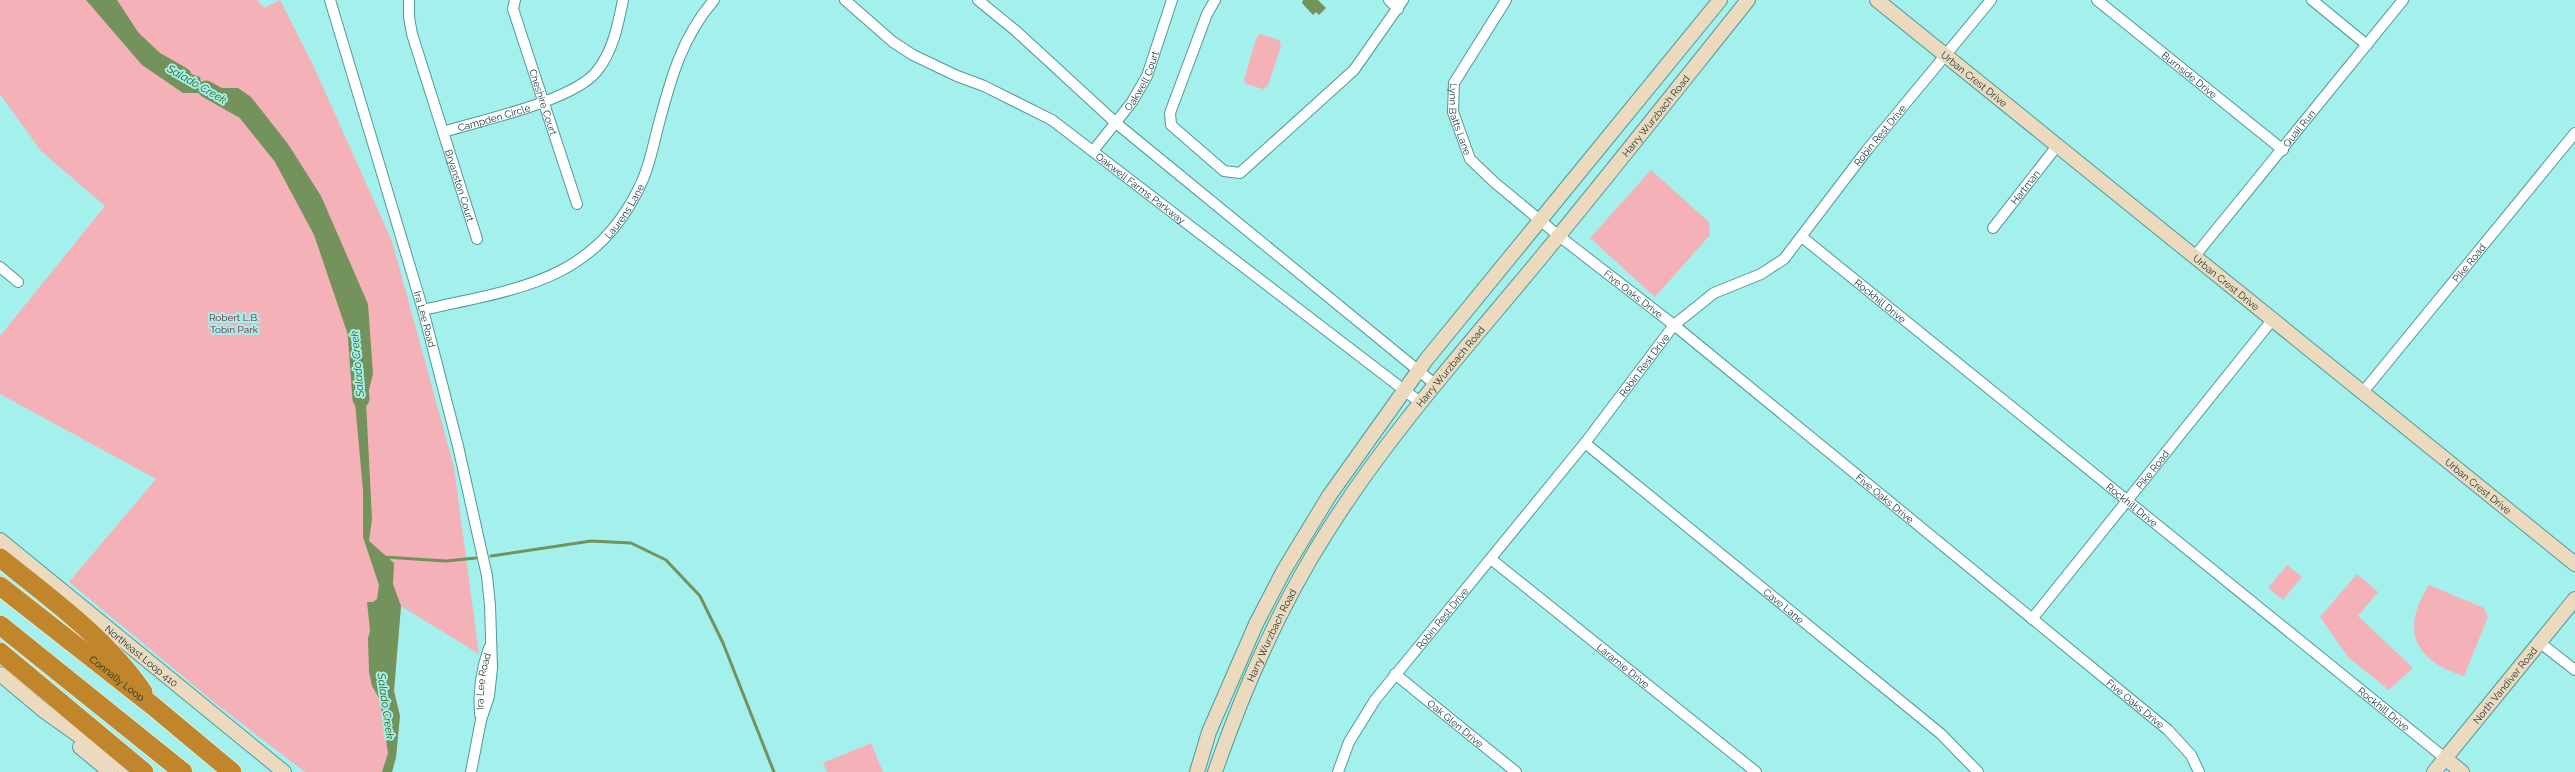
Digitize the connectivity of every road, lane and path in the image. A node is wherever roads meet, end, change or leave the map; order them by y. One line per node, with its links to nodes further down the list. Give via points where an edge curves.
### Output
1 (330, 0): 38 (street, Ira Lee Road)
2 (408, 0): 24 (street, via 412,34)
3 (515, 0): 22 (street, Cheshire Court, via 513,9)
4 (623, 0): 22 (street, Campden Circle, via 610,50 598,70 572,92)
5 (714, 0): 38 (street, Laurens Lane, via 696,22 676,61 647,167 624,216 609,236 590,252 550,277 513,289)
6 (845, 0): 28 (street, Oakwell Farms Parkway, via 893,42 913,55 1023,104 1052,120)
7 (978, 0): 23 (street, via 1016,31)
8 (1172, 0): 23 (street, Oakwell Court, via 1146,76 1132,102)
9 (1215, 0): 19 (street, via 1207,14 1170,113 1171,125 1224,171 1240,174 1354,70)
10 (1389, 0): 19 (street)
11 (1506, 0): 30 (street, Lynn Batts Lane, via 1454,83 1453,112 1470,159)
12 (1720, 0): 30 (main road, Harry Wurzbach Road)
13 (1748, 0): 32 (main road, Harry Wurzbach Road)
14 (1876, 0): 21 (main road, Urban Crest Drive)
15 (1992, 0): 21 (street, Robin Rest Drive)
16 (2097, 0): 27 (street, Burnside Drive)
17 (2312, 0): 20 (street)
18 (2403, 0): 20 (street, Quail Run)
19 (1401, 5)
20 (2367, 45): 27 (street, Quail Run)
21 (1946, 56): 26 (main road, Urban Crest Drive); 33 (street, Robin Rest Drive, via 1868,150)
22 (544, 101): 24 (street, Campden Circle); 29 (street, Cheshire Court)
23 (1116, 123): 28 (street, Oakwell Court); 41 (street)
24 (443, 132): 34 (street, Bryanston Court)
25 (2575, 133): 44 (street, Pike Road)
26 (2057, 146): 31 (street, Hartman); 35 (main road, Urban Crest Drive)
27 (2283, 150): 35 (street, Quail Run)
28 (1093, 151): 43 (street, Oakwell Farms Parkway)
29 (577, 204)
30 (1540, 220): 32 (street, Lynn Batts Lane); 41 (main road, Harry Wurzbach Road)
31 (1992, 228)
32 (1558, 236): 40 (street, Five Oaks Drive); 42 (main road, Harry Wurzbach Road)
33 (1802, 237): 40 (street, Robin Rest Drive, via 1773,268 1714,293); 48 (street, Rockhill Drive)
34 (477, 239)
35 (2194, 257): 39 (main road, Urban Crest Drive)
36 (0, 267): 37 (street)
37 (18, 282)
38 (423, 310): 76 (street, Ira Lee Road, via 462,461 487,576 491,611 492,668 489,696 481,720)
39 (2273, 319): 44 (main road, Urban Crest Drive); 48 (street, Pike Road)
40 (1674, 325): 46 (street, Robin Rest Drive); 58 (street, Five Oaks Drive)
41 (1418, 370): 42 (street); 43 (main road, Harry Wurzbach Road)
42 (1436, 385): 45 (main road, Harry Wurzbach Road)
43 (1404, 389): 45 (street, Oakwell Farms Parkway); 47 (main road, Harry Wurzbach Road)
44 (2363, 392): 55 (main road, Urban Crest Drive)
45 (1421, 403): 49 (main road, Harry Wurzbach Road)
46 (1585, 443): 54 (street, Robin Rest Drive); 82 (street, Cave Lane, via 1941,734)
47 (1329, 496): 49 (street); 50 (main road, Harry Wurzbach Road)
48 (2126, 500): 58 (street, Pike Road); 69 (street, Rockhill Drive)
49 (1344, 505): 51 (main road, Harry Wurzbach Road)
50 (1311, 526): 51 (street); 62 (main road, Harry Wurzbach Road, via 1269,597)
51 (1326, 533): 63 (main road, Harry Wurzbach Road, via 1279,616)
52 (0, 540): 75 (main road, Northeast Loop 410)
53 (0, 558): 68 (highway, via 44,593 129,670)
54 (1491, 559): 66 (street, Robin Rest Drive); 81 (street, Laramie Drive)
55 (2575, 564)
56 (0, 586): 68 (highway, Connally Loop)
57 (2575, 599): 60 (main road, North Vandiver Road)
58 (2032, 619): 83 (street, Five Oaks Drive, via 2168,730 2191,755)
59 (0, 625): 74 (highway)
60 (2539, 642): 64 (street); 69 (main road, North Vandiver Road)
61 (0, 652): 73 (highway)
62 (1243, 655): 63 (street); 77 (main road, Harry Wurzbach Road, via 1209,732)
63 (1258, 661): 78 (main road, Harry Wurzbach Road, via 1240,700)
64 (2575, 670)
65 (0, 674): 67 (main road)
66 (1395, 674): 79 (street, Robin Rest Drive, via 1363,716 1343,755); 80 (street, Oak Glen Drive)
67 (23, 693): 71 (main road); 72 (main road, via 44,711)
68 (153, 706): 70 (highway, Connally Loop)
69 (2446, 759): 84 (main road, North Vandiver Road); 85 (main road, Rockhill Drive)
70 (228, 768)
71 (110, 772)
72 (130, 772)
73 (144, 772)
74 (183, 772)
75 (284, 772)
76 (471, 772)
77 (1198, 772)
78 (1215, 772)
79 (1338, 772)
80 (1516, 772)
81 (1756, 772)
82 (1978, 772)
83 (2200, 772)
84 (2434, 772)
85 (2462, 772)

